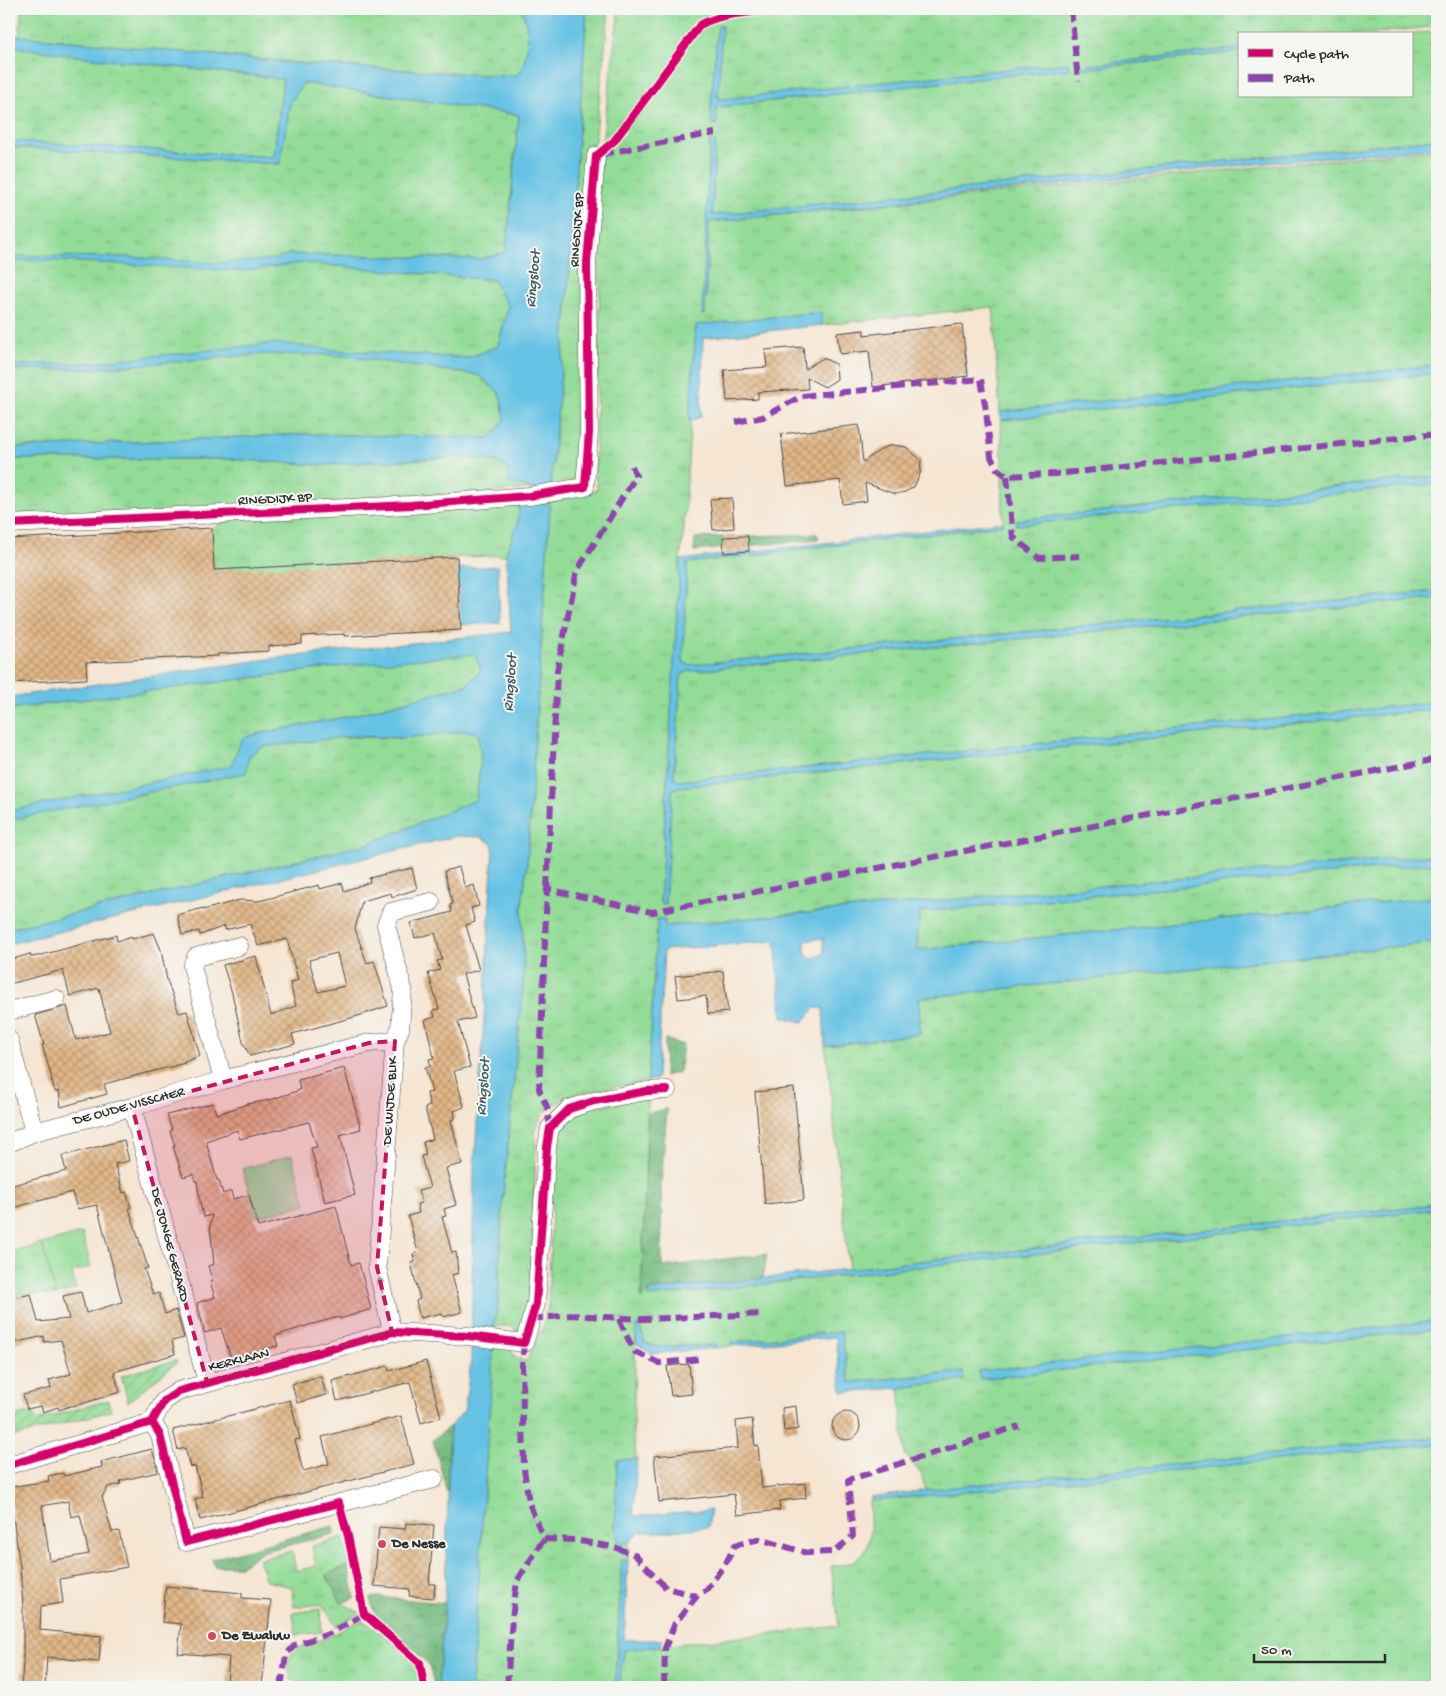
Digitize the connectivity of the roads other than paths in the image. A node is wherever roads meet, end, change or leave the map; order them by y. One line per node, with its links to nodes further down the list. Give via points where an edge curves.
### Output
1 (596, 156): 2 (street, RINGDIJK BP, via 587,263 589,432 585,487 536,495 323,510)
2 (9, 524)
3 (431, 902): 8 (street, DE WIJDE BLIK, via 391,912 386,925 403,989 400,1029)
4 (238, 946): 9 (street, via 196,957 192,966)
5 (56, 999): 6 (street)
6 (9, 1011)
7 (9, 1040): 12 (street)
8 (395, 1041): 9 (street, DE OUDE VISSCHER, via 370,1043); 14 (street, DE WIJDE BLIK, one-way to 8, via 377,1267)
9 (223, 1080): 11 (street, DE OUDE VISSCHER)
10 (667, 1090): 14 (street, KERKLAAN, via 594,1100 569,1110 550,1128 536,1304 524,1343)
11 (132, 1107): 12 (street, DE OUDE VISSCHER); 15 (street, DE JONGE GERARD)
12 (34, 1132): 13 (street, DE OUDE VISSCHER)
13 (9, 1143)
14 (392, 1332): 15 (street, KERKLAAN)
15 (206, 1382): 16 (street, KERKLAAN, via 179,1391 164,1401)
16 (152, 1422): 17 (street); 18 (street, via 160,1435 186,1542)
17 (9, 1465)
18 (434, 1480)

